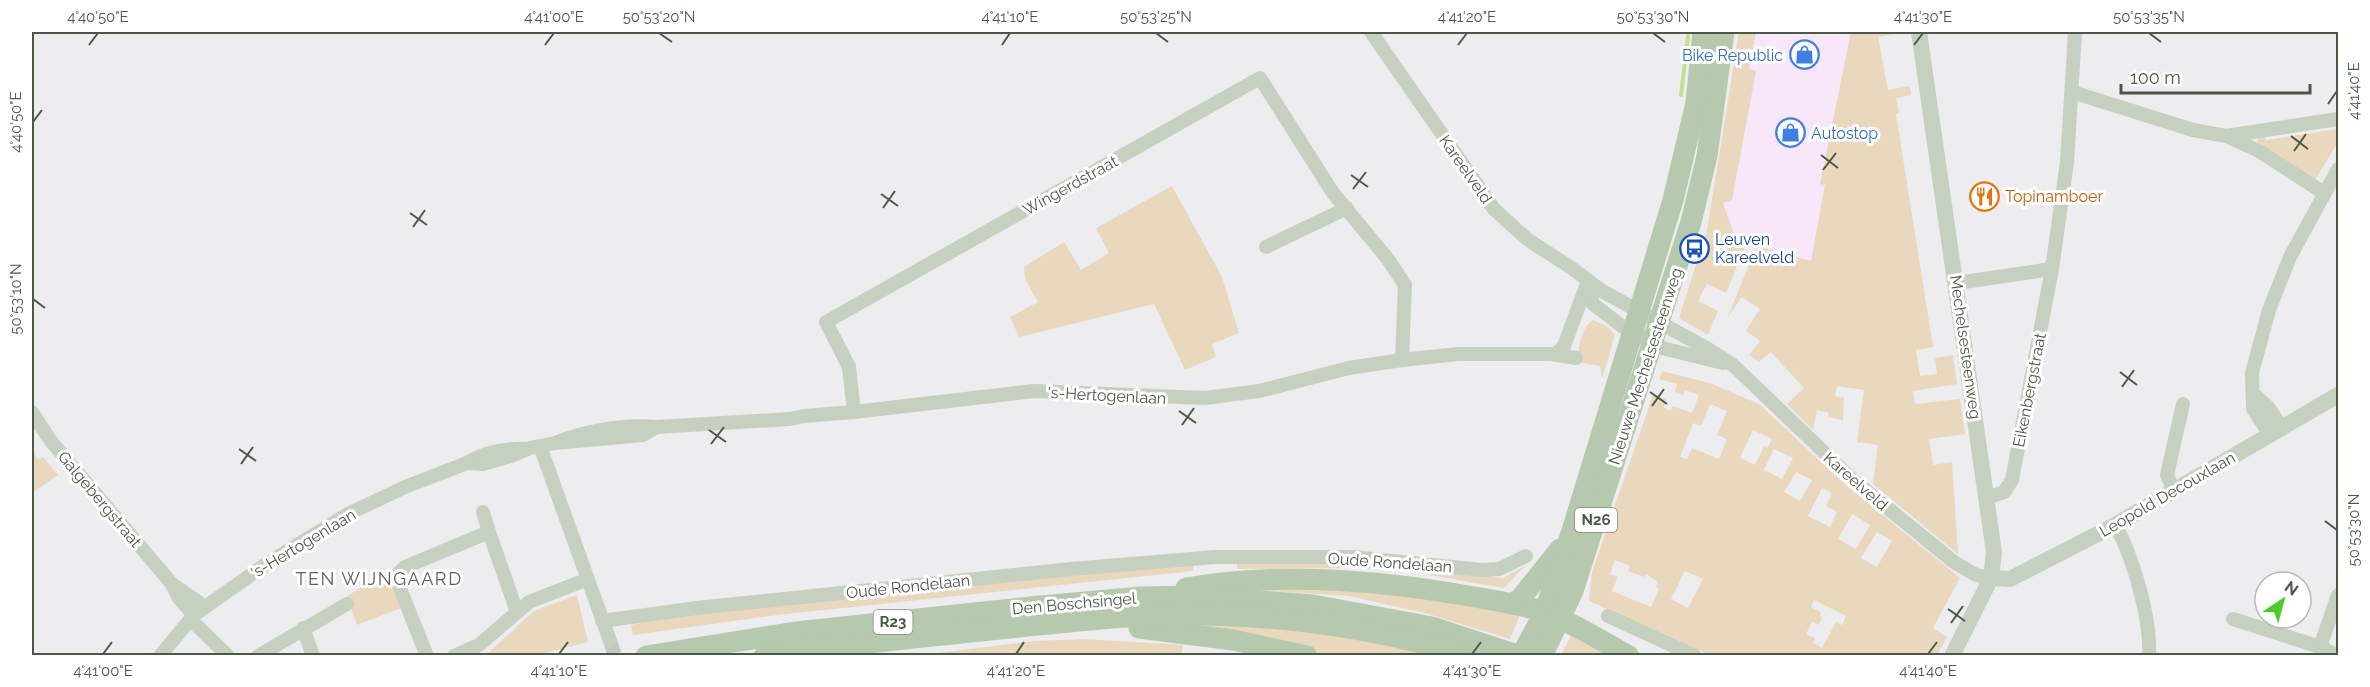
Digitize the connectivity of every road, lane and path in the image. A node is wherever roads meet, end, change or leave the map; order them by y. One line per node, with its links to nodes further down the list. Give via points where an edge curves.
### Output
1 (1371, 32): 14 (street, Kareelveld, via 1494,209 1527,239)
2 (1703, 32): 16 (main road, Nieuwe Mechelsesteenweg / N26, via 1696,103 1684,161)
3 (1724, 32): 17 (main road, Nieuwe Mechelsesteenweg / N26, via 1707,156)
4 (1919, 32): 15 (street, Mechelsesteenweg)
5 (2075, 32): 6 (street, Eikenbergstraat)
6 (2072, 92): 8 (street, via 2193,130); 13 (street, Eikenbergstraat)
7 (2338, 119): 8 (street)
8 (2226, 136): 10 (street, via 2259,151)
9 (2338, 169): 10 (street)
10 (2324, 193): 28 (street, via 2290,257 2269,310 2252,373 2253,409)
11 (1347, 208): 12 (street); 22 (street, Wingerdstraat, via 1405,285); 27 (street, Wingerdstraat, via 1333,194 1260,78 826,322 849,367)
12 (1266, 247)
13 (2052, 269): 15 (street); 31 (street, Eikenbergstraat, via 2012,480 2004,492)
14 (1588, 281): 16 (street, Kareelveld); 18 (street, via 1593,304); 20 (street, via 1564,346)
15 (1957, 283): 31 (street, Mechelsesteenweg)
16 (1639, 312): 17 (street, Kareelveld); 18 (main road, Nieuwe Mechelsesteenweg / N26)
17 (1659, 323): 19 (main road, Nieuwe Mechelsesteenweg / N26); 23 (street, Kareelveld)
18 (1632, 333): 19 (street); 35 (main road, Nieuwe Mechelsesteenweg / N26)
19 (1653, 344): 23 (street); 50 (main road, Nieuwe Mechelsesteenweg / N26, via 1573,591)
20 (1551, 354): 21 (street, 's-Hertogenlaan); 22 (street, 's-Hertogenlaan, via 1458,354)
21 (1576, 358)
22 (1402, 360): 27 (street, 's-Hertogenlaan, via 1349,368 1259,391 1205,398 1034,391)
23 (1733, 365): 38 (street, Kareelveld, via 1853,480 1954,562 1976,576)
24 (2338, 395): 28 (street, Leopold Decouxlaan)
25 (2183, 404): 30 (street, via 2167,475)
26 (32, 412): 46 (street, Galgebergstraat, via 50,440)
27 (854, 412): 29 (street, 's-Hertogenlaan, via 656,427 643,435)
28 (2276, 432): 30 (street, Leopold Decouxlaan)
29 (534, 447): 39 (street); 46 (street, 's-Hertogenlaan, via 480,455 348,514)
30 (2174, 491): 33 (street, Leopold Decouxlaan)
31 (1987, 498): 38 (street, Mechelsesteenweg, via 1994,552)
32 (483, 512): 34 (street)
33 (2115, 525): 38 (street, Leopold Decouxlaan, via 2010,579); 70 (street, via 2141,595)
34 (489, 532): 45 (street); 59 (street, via 407,567 398,575 397,581)
35 (1571, 534): 44 (main road, via 1520,599); 50 (main road, Nieuwe Mechelsesteenweg / N26)
36 (1526, 556): 37 (street, Oude Rondelaan, via 1499,569 1482,570 1352,557)
37 (1215, 557): 40 (street); 51 (street, Oude Rondelaan, via 697,608)
38 (1991, 578): 69 (street, Mechelsesteenweg)
39 (588, 579): 45 (street, via 529,602); 51 (street)
40 (1217, 582): 42 (main road); 44 (main road, via 1353,580)
41 (2338, 595): 54 (street)
42 (1141, 597): 61 (main road, Den Boschsingel / R23, via 796,632); 65 (main road, Den Boschsingel / R23, via 1313,604 1432,627)
43 (347, 604): 52 (street)
44 (1511, 604): 50 (main road)
45 (517, 612): 60 (street, via 478,645)
46 (196, 613): 55 (street, 's-Hertogenlaan); 56 (street)
47 (1608, 616): 68 (street)
48 (1108, 618): 62 (main road, Den Boschsingel / R23); 63 (main road, via 1124,626 1231,647); 64 (main road, Den Boschsingel / R23, via 1206,615 1315,623 1364,630)
49 (2233, 619): 54 (street)
50 (1550, 620): 65 (main road, Nieuwe Mechelsesteenweg / N26); 66 (main road, Nieuwe Mechelsesteenweg / N26); 67 (main road)
51 (603, 621): 53 (street)
52 (303, 628): 57 (street); 58 (street)
53 (610, 641)
54 (2320, 647): 71 (street)
55 (160, 656)
56 (228, 656)
57 (258, 656)
58 (314, 656)
59 (428, 656)
60 (454, 656)
61 (646, 656)
62 (764, 656)
63 (1307, 656)
64 (1467, 656)
65 (1521, 656)
66 (1542, 656)
67 (1629, 656)
68 (1695, 656)
69 (1952, 656)
70 (2149, 656)
71 (2338, 656)

